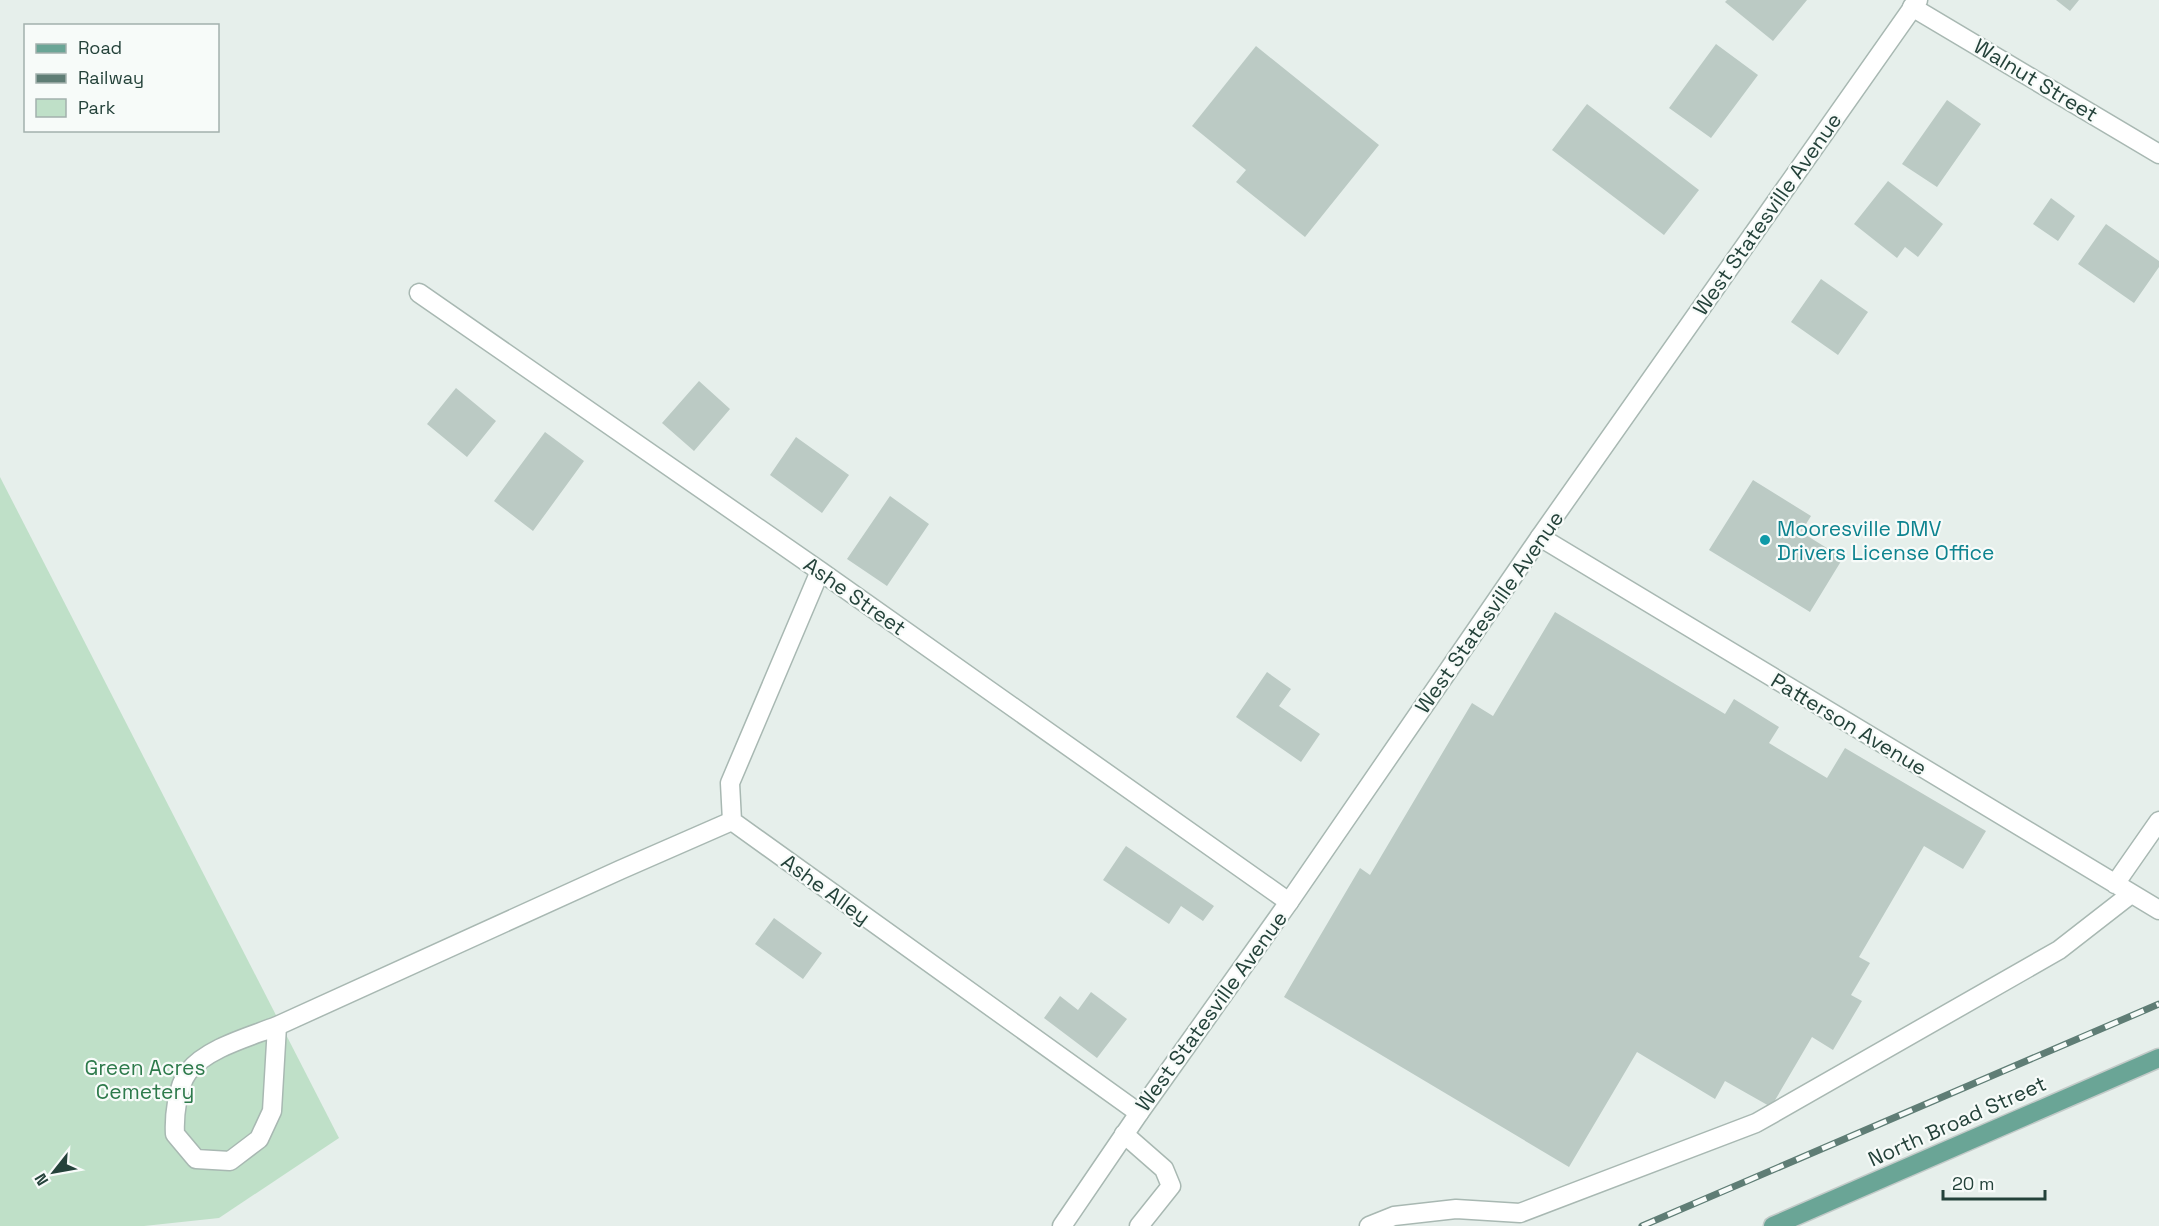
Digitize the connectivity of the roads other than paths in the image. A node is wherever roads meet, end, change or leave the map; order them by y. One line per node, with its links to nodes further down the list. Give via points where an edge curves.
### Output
1 (1915, 3): 2 (street, Walnut Street); 4 (street, West Statesville Avenue)
2 (2159, 154)
3 (419, 293): 5 (street, Ashe Street)
4 (1540, 537): 8 (street, Patterson Avenue); 10 (street, West Statesville Avenue)
5 (820, 571): 6 (street, via 730,783); 10 (street, Ashe Street)
6 (732, 821): 12 (street); 14 (street, Ashe Alley)
7 (2159, 821): 8 (street)
8 (2115, 884): 9 (street, Patterson Avenue)
9 (2131, 894): 11 (street, Patterson Avenue); 18 (street, via 2059,950 1756,1124 1520,1213 1456,1209 1394,1216)
10 (1289, 902): 14 (street, West Statesville Avenue)
11 (2159, 910)
12 (277, 1026): 12 (street, via 215,1050 187,1073 174,1109 174,1134 196,1159 230,1161 259,1139 272,1111)
13 (2159, 1058): 19 (main road, North Broad Street)
14 (1139, 1113): 15 (street, West Statesville Avenue)
15 (1124, 1134): 16 (street, West Statesville Avenue); 17 (street, via 1164,1169 1172,1186)
16 (1062, 1226)
17 (1139, 1226)
18 (1369, 1226)
19 (1773, 1226)

